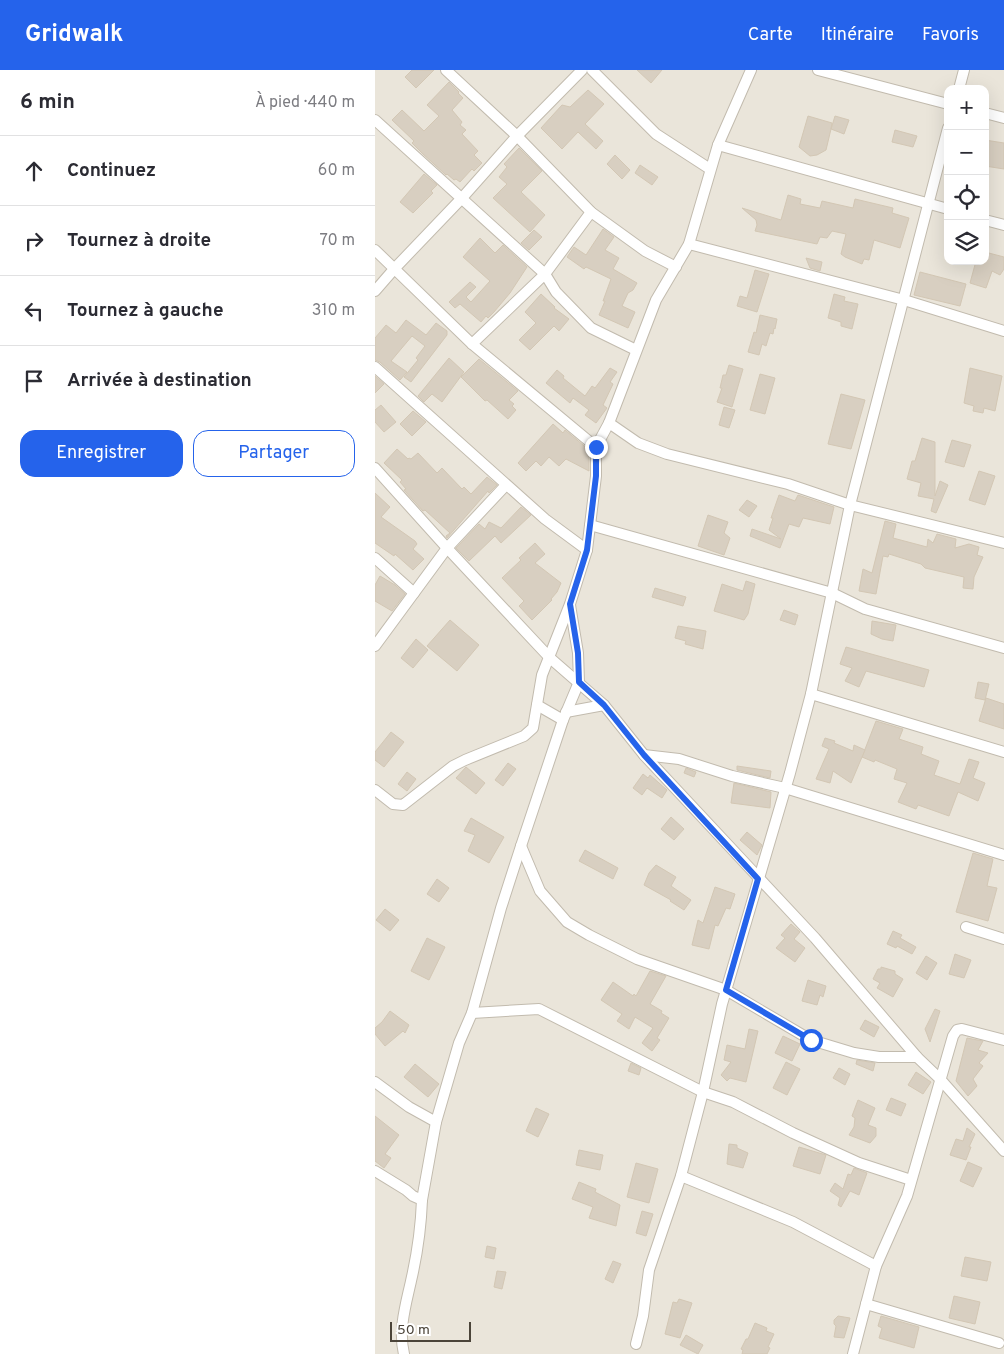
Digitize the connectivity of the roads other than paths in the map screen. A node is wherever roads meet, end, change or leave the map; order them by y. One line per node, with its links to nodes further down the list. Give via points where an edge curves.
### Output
1 (446, 70): 13 (street)
2 (582, 70): 13 (street)
3 (592, 70): 15 (street, via 657,134)
4 (751, 70): 14 (street)
5 (818, 70): 8 (street)
6 (964, 70): 7 (street)
7 (960, 85)
8 (944, 103)
9 (989, 115): 10 (street)
10 (1004, 118)
11 (375, 120): 16 (street)
12 (947, 130): 17 (street)
13 (517, 136): 16 (street); 19 (street)
14 (718, 146): 15 (street); 17 (street)
15 (710, 169): 22 (street)
16 (462, 198): 25 (street); 26 (street)
17 (927, 203): 18 (street); 28 (street)
18 (944, 208)
19 (591, 212): 24 (street, via 645,251); 26 (street)
20 (989, 221): 21 (street)
21 (1004, 226)
22 (689, 244): 24 (street); 28 (street)
23 (375, 250): 25 (street)
24 (676, 267): 31 (street, via 656,300)
25 (395, 268): 27 (street); 30 (street)
26 (545, 274): 30 (street); 31 (street, via 556,292 591,328)
27 (375, 291)
28 (903, 300): 29 (street); 37 (street)
29 (1004, 331)
30 (472, 344): 34 (street)
31 (637, 350): 33 (street)
32 (375, 367): 36 (street)
33 (609, 423): 34 (street); 37 (street, via 638,443 667,454 788,484)
34 (596, 447): 38 (street)
35 (375, 468): 40 (street)
36 (506, 485): 40 (street); 41 (street)
37 (850, 505): 39 (street); 44 (street)
38 (590, 525): 41 (street); 44 (street)
39 (1004, 543)
40 (447, 548): 43 (street); 48 (street)
41 (587, 550): 45 (street)
42 (375, 558): 43 (street)
43 (414, 593): 46 (street)
44 (832, 593): 47 (street, via 865,609); 50 (street)
45 (570, 604): 48 (street); 49 (street)
46 (375, 646)
47 (1004, 648)
48 (550, 658): 49 (street); 52 (street, via 542,675)
49 (579, 682): 51 (street); 53 (street)
50 (811, 694): 54 (street); 56 (street)
51 (604, 705): 53 (street); 55 (street)
52 (537, 706): 53 (street); 57 (street, via 530,732 453,766 403,805 393,804)
53 (564, 716): 58 (street)
54 (1004, 752)
55 (644, 755): 56 (street, via 679,759); 60 (street)
56 (785, 788): 59 (street); 60 (street)
57 (375, 790)
58 (521, 846): 63 (street, via 540,891 567,922 637,959); 64 (street)
59 (1004, 855)
60 (758, 879): 63 (street); 66 (street, via 815,938)
61 (966, 928): 62 (street)
62 (1004, 939)
63 (726, 990): 66 (street, via 811,1040 871,1056); 69 (street)
64 (472, 1013): 69 (street, via 539,1009); 70 (street, via 459,1042)
65 (1004, 1040): 67 (street, via 957,1030)
66 (917, 1057): 67 (street)
67 (940, 1079): 71 (street); 74 (street)
68 (375, 1082): 70 (street)
69 (703, 1092): 73 (street); 74 (street, via 733,1102 859,1163)
70 (436, 1122): 75 (street)
71 (1004, 1151)
72 (375, 1170): 75 (street)
73 (681, 1176): 76 (street, via 793,1222); 79 (street, via 649,1270)
74 (911, 1180): 76 (street)
75 (422, 1200): 80 (street, via 417,1250 403,1318)
76 (877, 1266): 77 (street)
77 (866, 1304): 78 (street); 81 (street)
78 (999, 1343)
79 (636, 1344)
80 (402, 1352)
81 (853, 1354)

